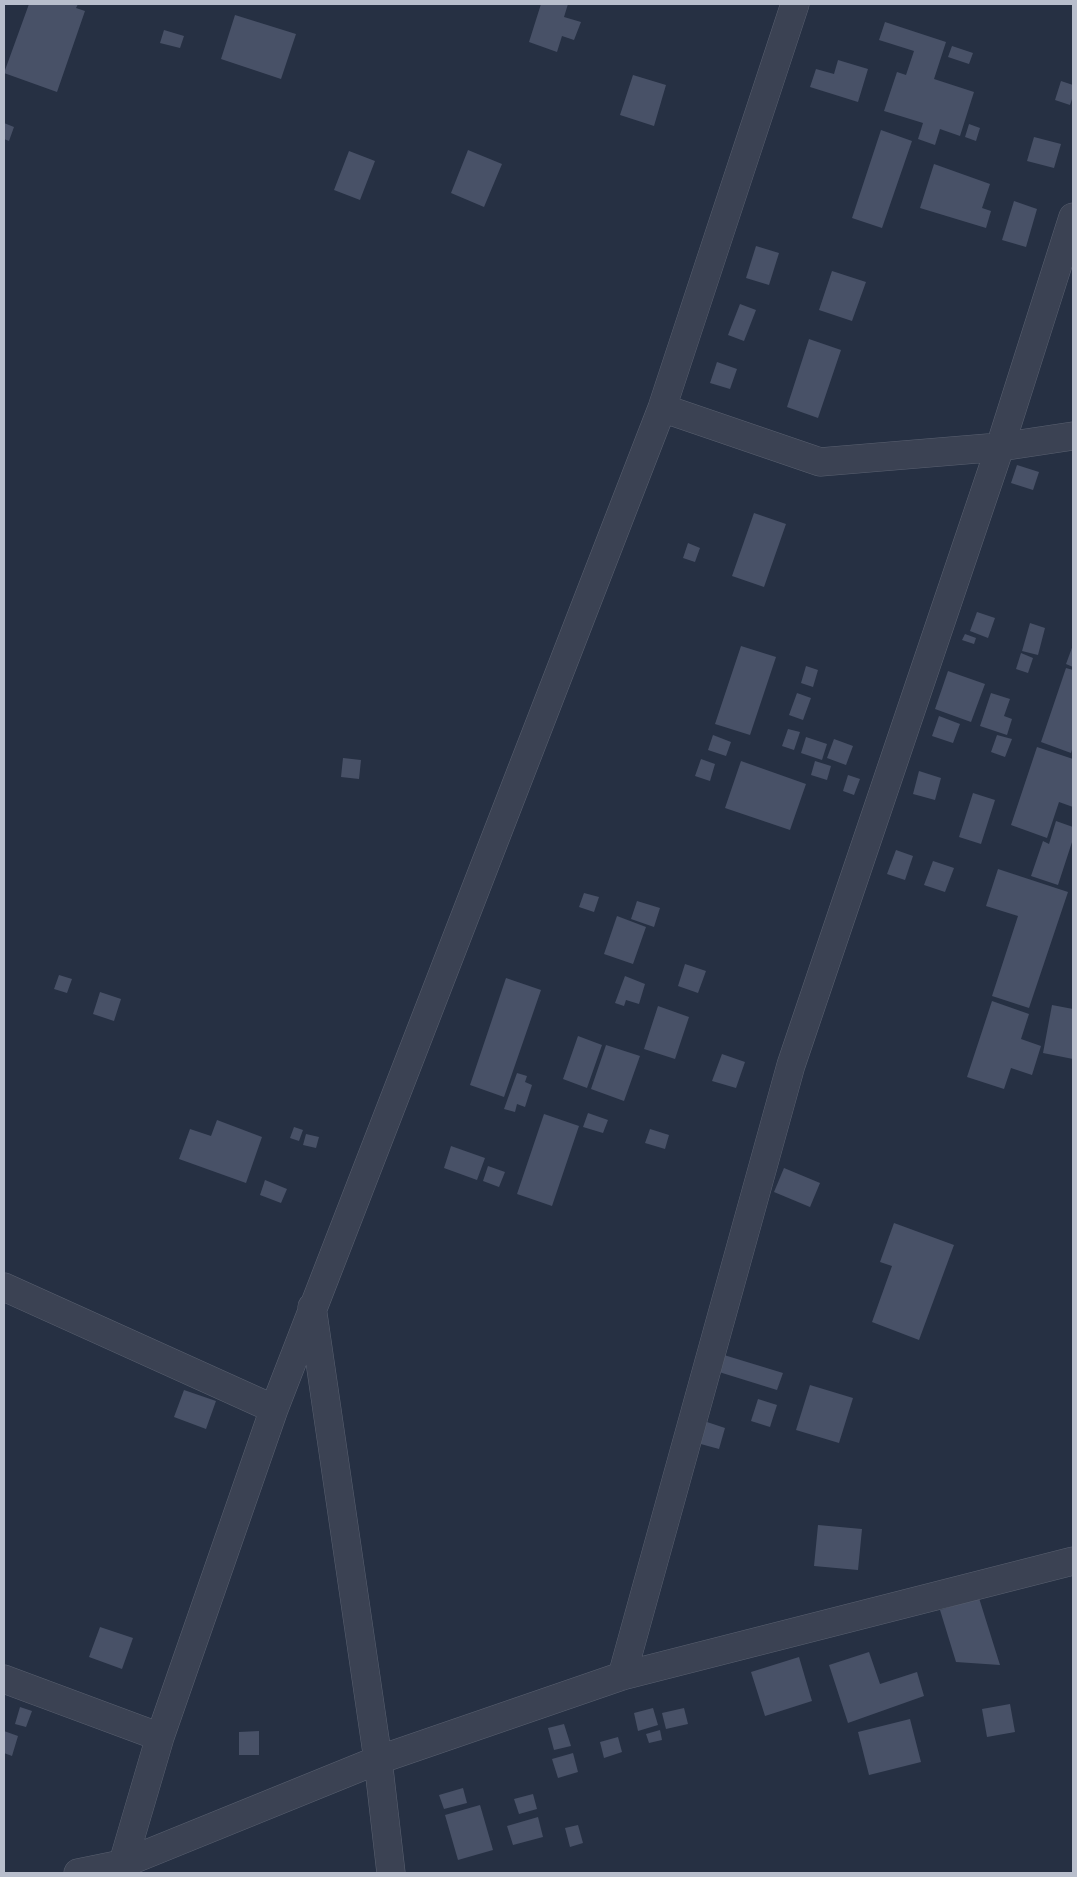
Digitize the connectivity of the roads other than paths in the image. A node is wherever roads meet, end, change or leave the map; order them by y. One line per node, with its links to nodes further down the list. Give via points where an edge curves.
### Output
1 (795, 4): 3 (street)
2 (1073, 217): 5 (street)
3 (662, 408): 5 (street, via 820,462); 7 (street)
4 (1073, 436): 5 (street)
5 (1000, 447): 10 (street, via 791,1065)
6 (4, 1287): 8 (street)
7 (312, 1306): 8 (street); 13 (street)
8 (274, 1409): 12 (street)
9 (1073, 1560): 10 (street)
10 (622, 1676): 13 (street)
11 (4, 1679): 12 (street)
12 (160, 1737): 14 (street)
13 (378, 1760): 14 (street); 16 (street)
14 (121, 1869): 15 (street)
15 (78, 1873)
16 (391, 1873)

